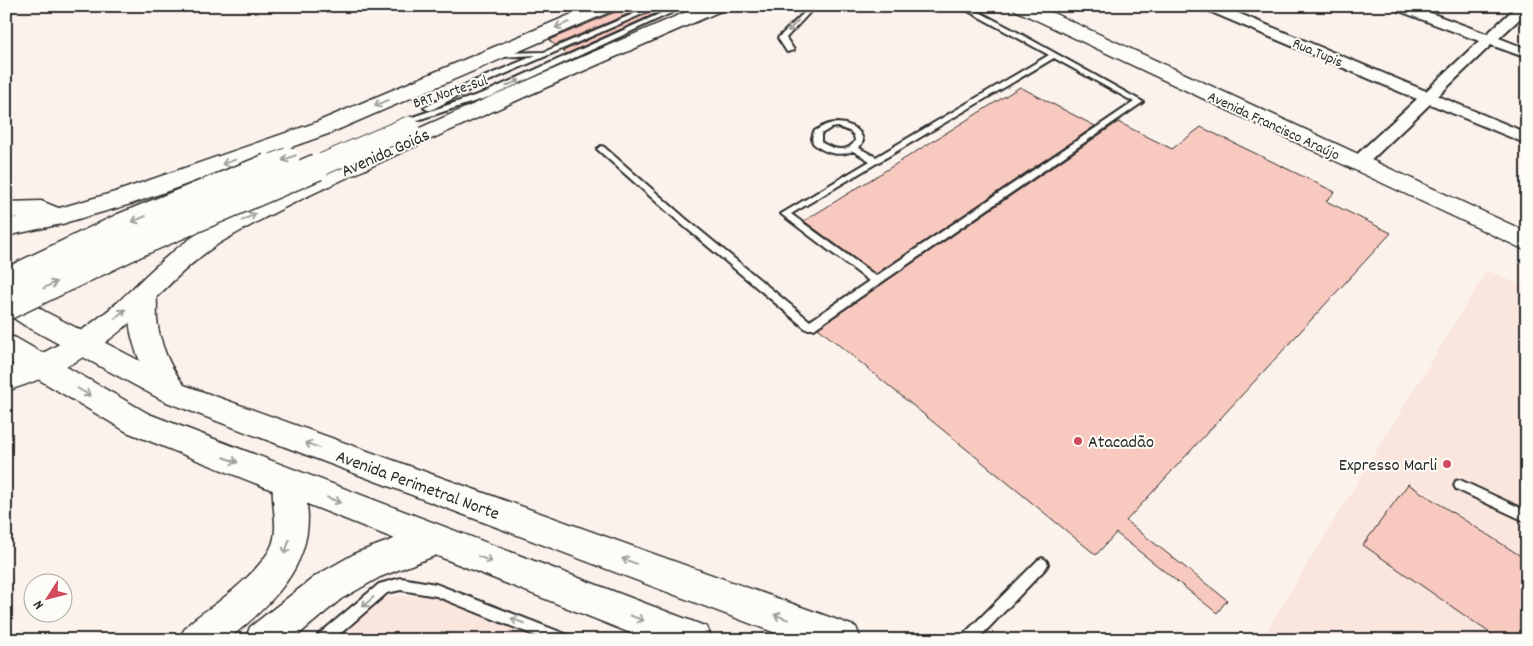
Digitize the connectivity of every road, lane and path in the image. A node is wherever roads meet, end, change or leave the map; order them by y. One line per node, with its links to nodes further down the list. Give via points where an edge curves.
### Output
1 (607, 6): 16 (main road, one-way to 16)
2 (658, 6): 13 (lane, BRT Norte-Sul)
3 (683, 6): 13 (lane, BRT Norte-Sul, one-way to 3, via 470,86 401,122 489,94)
4 (716, 6): 17 (main road, Avenida Goiás)
5 (816, 6): 12 (lane, one-way to 12, via 782,38)
6 (962, 6): 14 (lane)
7 (1022, 6): 24 (main road, Avenida Francisco Araújo)
8 (1209, 6): 18 (street, Rua Tupis)
9 (1399, 6): 11 (street)
10 (1525, 6): 11 (street)
11 (1489, 40): 15 (street); 18 (street)
12 (790, 50)
13 (547, 53): 16 (lane)
14 (1054, 54): 23 (lane); 29 (lane, via 1139,102)
15 (1527, 54)
16 (488, 56): 19 (main road, via 467,74 408,110); 26 (main road, one-way to 26, via 320,129 180,180)
17 (531, 87): 19 (main road); 31 (main road, Avenida Goiás, one-way to 17, via 168,269 214,235 290,195)
18 (1427, 98): 20 (street, Rua Tupis); 24 (street)
19 (404, 120): 30 (main road, one-way to 30, bridge, via 123,226); 33 (main road, one-way to 19, bridge)
20 (1527, 139)
21 (601, 149): 29 (lane, via 810,326)
22 (855, 149): 22 (lane, via 861,139 846,126 830,126 817,133 817,143 830,151 839,153); 23 (lane)
23 (876, 161): 29 (lane, via 785,214)
24 (1357, 164): 28 (main road, Avenida Francisco Araújo)
25 (6, 210): 26 (main road, via 41,209)
26 (57, 217): 27 (main road)
27 (6, 228)
28 (1527, 242)
29 (876, 281)
30 (6, 282)
31 (144, 293): 34 (main road, Avenida Goiás, one-way to 31); 38 (main road, via 143,317 149,352 160,376)
32 (6, 299): 34 (main road, Avenida Perimetral Norte)
33 (6, 307)
34 (81, 343): 36 (main road, Avenida Goiás); 38 (main road, Avenida Perimetral Norte)
35 (6, 346): 36 (main road)
36 (42, 367): 37 (main road, Avenida Goiás); 39 (main road, one-way to 39, via 138,423)
37 (6, 379)
38 (174, 393): 50 (main road, Avenida Perimetral Norte, one-way to 38)
39 (288, 482): 42 (main road, one-way to 42); 44 (main road, one-way to 44, via 292,529 285,554)
40 (1460, 485): 41 (lane)
41 (1527, 516)
42 (435, 540): 45 (main road, via 368,565 329,587); 49 (main road, one-way to 49)
43 (1042, 564): 51 (lane)
44 (255, 595): 45 (main road, via 266,599 269,604); 46 (main road)
45 (271, 633)
46 (197, 640)
47 (323, 640): 48 (lane, one-way to 47, via 436,590 401,584 384,588)
48 (563, 640)
49 (694, 640)
50 (843, 640)
51 (968, 640)

